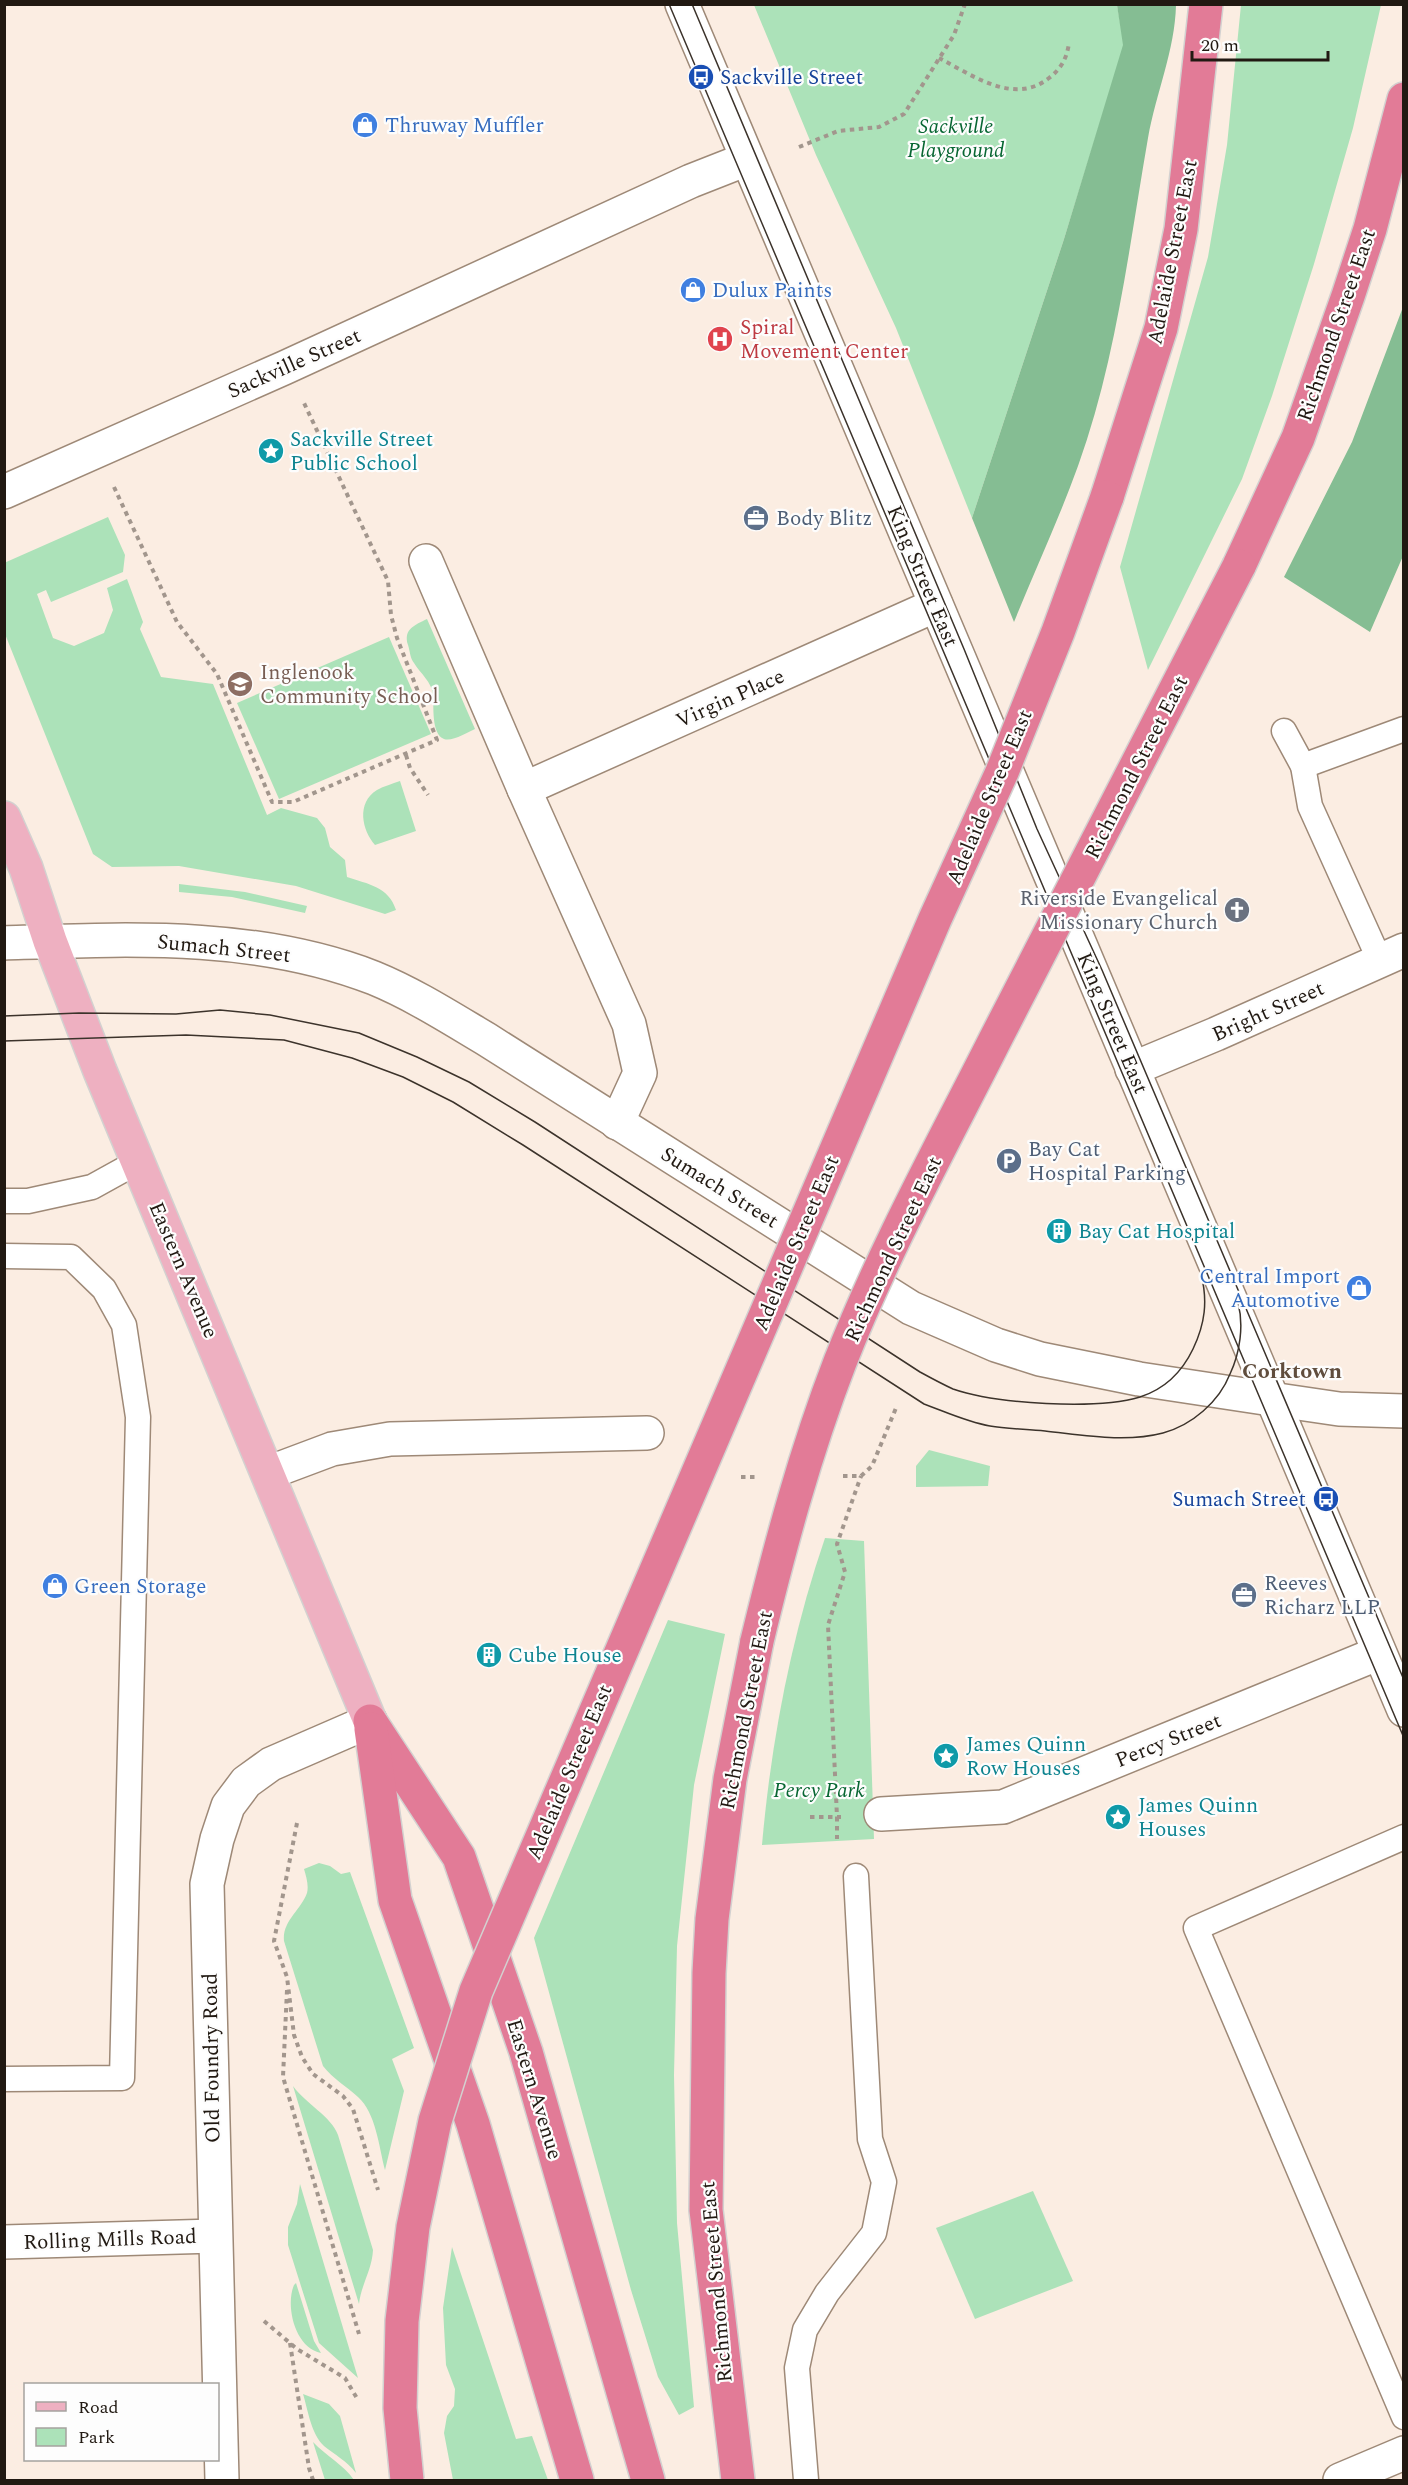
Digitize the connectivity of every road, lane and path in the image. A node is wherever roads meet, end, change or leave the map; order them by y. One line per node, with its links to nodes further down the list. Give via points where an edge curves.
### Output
1 (682, 4): 8 (street, King Street East)
2 (965, 4): 5 (path, via 954,35)
3 (1206, 4): 59 (highway, Adelaide Street East, bridge, via 1182,218 1164,317 1107,497 1058,632 1002,772 926,940 476,1991 435,2121 413,2227 402,2321 400,2408)
4 (1069, 43): 5 (path, via 1068,56 1056,73 1026,90 989,84)
5 (939, 58): 7 (path, via 904,114 879,127 838,131)
6 (1404, 99): 61 (highway, Richmond Street East, bridge, via 1370,229 1298,438 1239,566 872,1286 840,1362 780,1548 730,1779 709,1973 706,2210)
7 (800, 147)
8 (747, 159): 11 (street, Sackville Street); 13 (street, King Street East)
9 (301, 397): 16 (path, via 388,581 397,638 437,740)
10 (109, 477): 16 (path, via 177,622 217,674 272,802 293,802)
11 (4, 492)
12 (426, 561): 18 (street)
13 (936, 605): 18 (street, Virgin Place); 24 (street, King Street East)
14 (1404, 729): 17 (lane)
15 (1284, 731): 17 (lane)
16 (406, 754): 19 (path, via 410,768)
17 (1304, 766): 23 (lane, via 1310,806)
18 (524, 789): 25 (street, via 629,1024 640,1073)
19 (428, 795)
20 (4, 818): 21 (main road, Eastern Avenue, via 26,868)
21 (50, 942): 22 (street, Sumach Street); 25 (street, Sumach Street, via 142,939 243,945 312,958 373,978 421,1000); 26 (main road, Eastern Avenue)
22 (4, 943)
23 (1397, 953): 24 (street, Bright Street)
24 (1132, 1069): 29 (street, King Street East)
25 (617, 1123): 29 (street, Sumach Street, via 911,1308 996,1345 1103,1372)
26 (139, 1161): 27 (lane, via 92,1187 28,1201); 32 (main road, Eastern Avenue)
27 (4, 1201)
28 (4, 1256): 45 (lane, via 71,1257 104,1289 124,1325 138,1417 122,2078)
29 (1271, 1399): 30 (street, Sumach Street, via 1339,1409); 34 (street, King Street East)
30 (1404, 1411)
31 (647, 1433): 32 (street, via 390,1439 332,1449)
32 (268, 1473): 36 (main road, Eastern Avenue)
33 (861, 1476): 39 (path, via 837,1544 845,1572 828,1625)
34 (1379, 1653): 35 (street, King Street East); 37 (street, Percy Street, via 1003,1807)
35 (1404, 1710)
36 (370, 1721): 47 (street, Old Foundry Road, via 271,1764 246,1782 228,1806 217,1839 207,1884); 55 (highway, Eastern Avenue, via 394,1900 473,2124); 60 (highway, Eastern Avenue, via 459,1857 526,2052)
37 (881, 1814): 39 (path)
38 (810, 1817): 39 (path)
39 (837, 1817): 42 (path)
40 (297, 1823): 44 (path, via 274,1941)
41 (1404, 1837): 53 (lane, via 1196,1928)
42 (837, 1839)
43 (856, 1876): 62 (lane, via 870,2139 884,2182 874,2233 827,2293 805,2330 797,2368)
44 (287, 1977): 46 (path, via 294,2035 302,2057 313,2074 343,2096 353,2109); 51 (path, via 283,2077 353,2321)
45 (4, 2079)
46 (379, 2194)
47 (215, 2236): 48 (street, Rolling Mills Road); 57 (street, Old Foundry Road)
48 (4, 2242)
49 (264, 2321): 50 (path)
50 (290, 2343): 52 (path, via 345,2378); 58 (path)
51 (363, 2343)
52 (364, 2409)
53 (1404, 2417)
54 (1404, 2453): 56 (street)
55 (573, 2470)
56 (1358, 2477)
57 (222, 2481)
58 (313, 2481)
59 (407, 2481)
60 (648, 2481)
61 (738, 2481)
62 (806, 2481)

